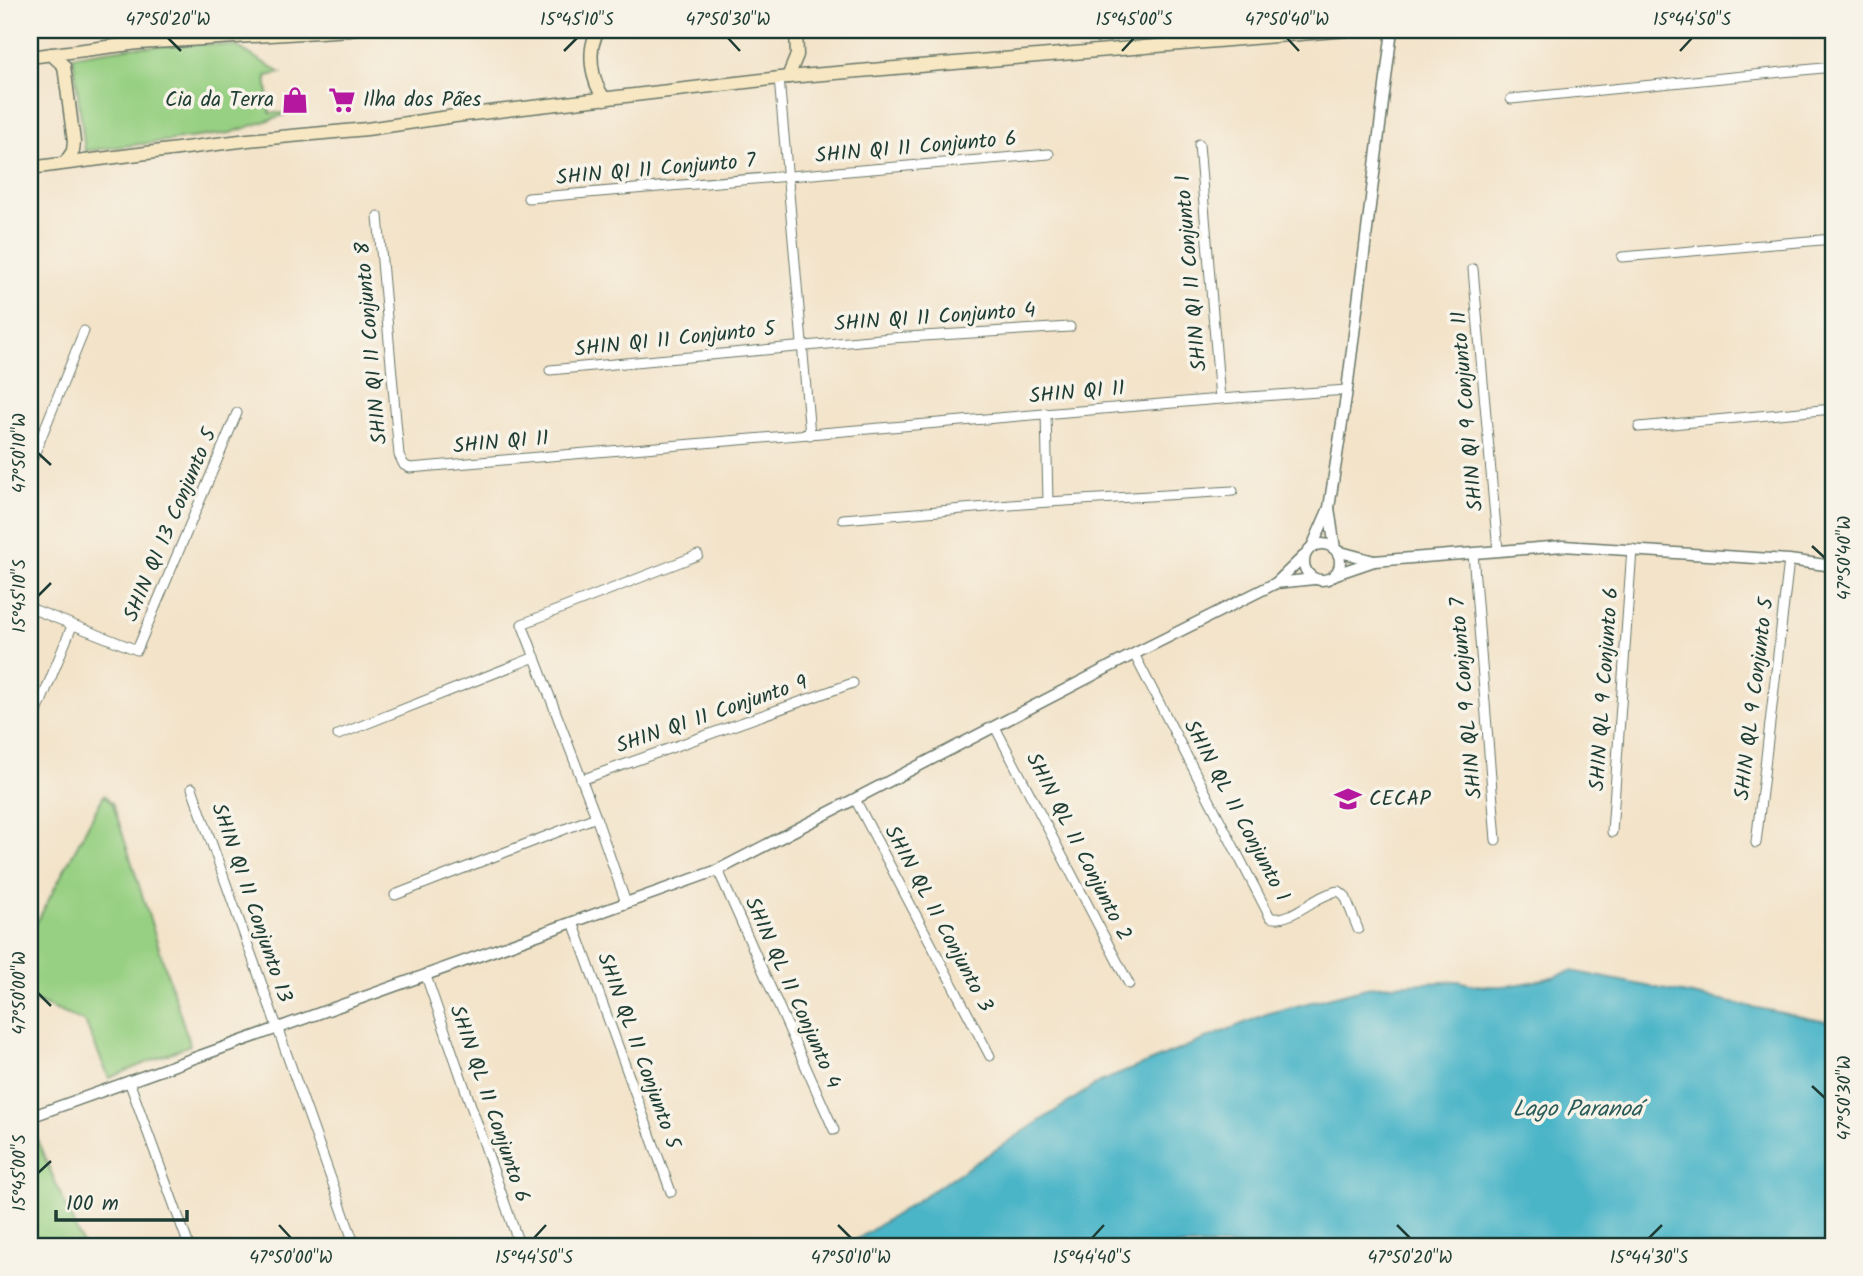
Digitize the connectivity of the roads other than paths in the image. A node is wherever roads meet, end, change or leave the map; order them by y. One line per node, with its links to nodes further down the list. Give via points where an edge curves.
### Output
1 (351, 30): 7 (main road, via 138,43)
2 (599, 30): 11 (main road, via 592,52 596,83)
3 (796, 30): 10 (main road, via 794,67)
4 (1347, 30): 6 (main road)
5 (1392, 30): 27 (street)
6 (1301, 32): 10 (main road)
7 (51, 54): 8 (main road); 15 (main road, via 64,66 74,142)
8 (30, 57)
9 (1833, 67): 12 (street)
10 (784, 77): 11 (main road); 17 (street)
11 (605, 99): 15 (main road)
12 (1511, 99)
13 (1199, 144): 28 (street, SHIN QI 11 Conjunto 1)
14 (1049, 154): 17 (street, SHIN QI 11 Conjunto 6)
15 (65, 163): 16 (main road)
16 (30, 168)
17 (787, 176): 18 (street, SHIN QI 11 Conjunto 7); 25 (street)
18 (528, 198)
19 (378, 216): 35 (street, SHIN QI 11 Conjunto 8, via 399,455)
20 (1833, 239): 21 (street)
21 (1622, 257)
22 (1473, 269): 43 (street, SHIN QI 9 Conjunto 11)
23 (1070, 327): 25 (street, SHIN QI 11 Conjunto 4)
24 (84, 331): 34 (street)
25 (803, 345): 26 (street, SHIN QI 11 Conjunto 5); 33 (street)
26 (550, 370)
27 (1347, 390): 28 (street, SHIN QI 11); 38 (street)
28 (1220, 399): 31 (street, SHIN QI 11)
29 (1833, 409): 32 (street)
30 (237, 413): 53 (street, SHIN QI 13 Conjunto 5, via 136,650)
31 (1046, 413): 33 (street, SHIN QI 11); 37 (street)
32 (1639, 427)
33 (810, 435): 35 (street, SHIN QI 11, via 416,468)
34 (30, 465)
35 (404, 465)
36 (1233, 491): 37 (street)
37 (1048, 502): 39 (street)
38 (1329, 508): 41 (street); 42 (street)
39 (843, 519)
40 (1632, 549): 43 (street, via 1563,546); 46 (street); 64 (street, SHIN QL 9 Conjunto 6)
41 (1336, 550): 42 (street, via 1320,544); 47 (street); 49 (street, via 1340,565)
42 (1308, 551): 50 (street, via 1305,569); 51 (street)
43 (1498, 551): 44 (street)
44 (1473, 553): 47 (street); 65 (street, SHIN QL 9 Conjunto 7)
45 (698, 555): 55 (street, via 522,624)
46 (1789, 560): 48 (street); 66 (street, SHIN QL 9 Conjunto 5)
47 (1374, 561): 49 (street)
48 (1833, 566)
49 (1336, 574): 50 (street, via 1322,581)
50 (1314, 579): 51 (street)
51 (1276, 583): 54 (street)
52 (30, 608): 53 (street)
53 (72, 626): 58 (street)
54 (1134, 654): 57 (street); 71 (street, SHIN QL 11 Conjunto 1, via 1265,910 1276,920 1284,918 1339,891)
55 (535, 657): 59 (street); 60 (street)
56 (853, 683): 60 (street, SHIN QI 11 Conjunto 9)
57 (995, 726): 62 (street); 73 (street, SHIN QL 11 Conjunto 2)
58 (30, 729)
59 (338, 735)
60 (582, 780): 63 (street)
61 (192, 788): 74 (street, SHIN QI 11 Conjunto 13)
62 (855, 799): 67 (street); 75 (street, SHIN QL 11 Conjunto 3)
63 (596, 817): 68 (street); 69 (street)
64 (1612, 832)
65 (1496, 840)
66 (1756, 843)
67 (718, 870): 69 (street); 78 (street, SHIN QL 11 Conjunto 4)
68 (395, 895)
69 (626, 903): 70 (street)
70 (573, 922): 72 (street); 79 (street, SHIN QL 11 Conjunto 5)
71 (1358, 929)
72 (426, 976): 74 (street); 80 (street, SHIN QL 11 Conjunto 6)
73 (1129, 984)
74 (276, 1029): 76 (street); 82 (street, SHIN QI 11 Conjunto 13)
75 (990, 1056)
76 (129, 1081): 77 (street); 81 (street)
77 (30, 1117)
78 (834, 1130)
79 (671, 1192)
80 (519, 1244)
81 (189, 1246)
82 (355, 1246)

